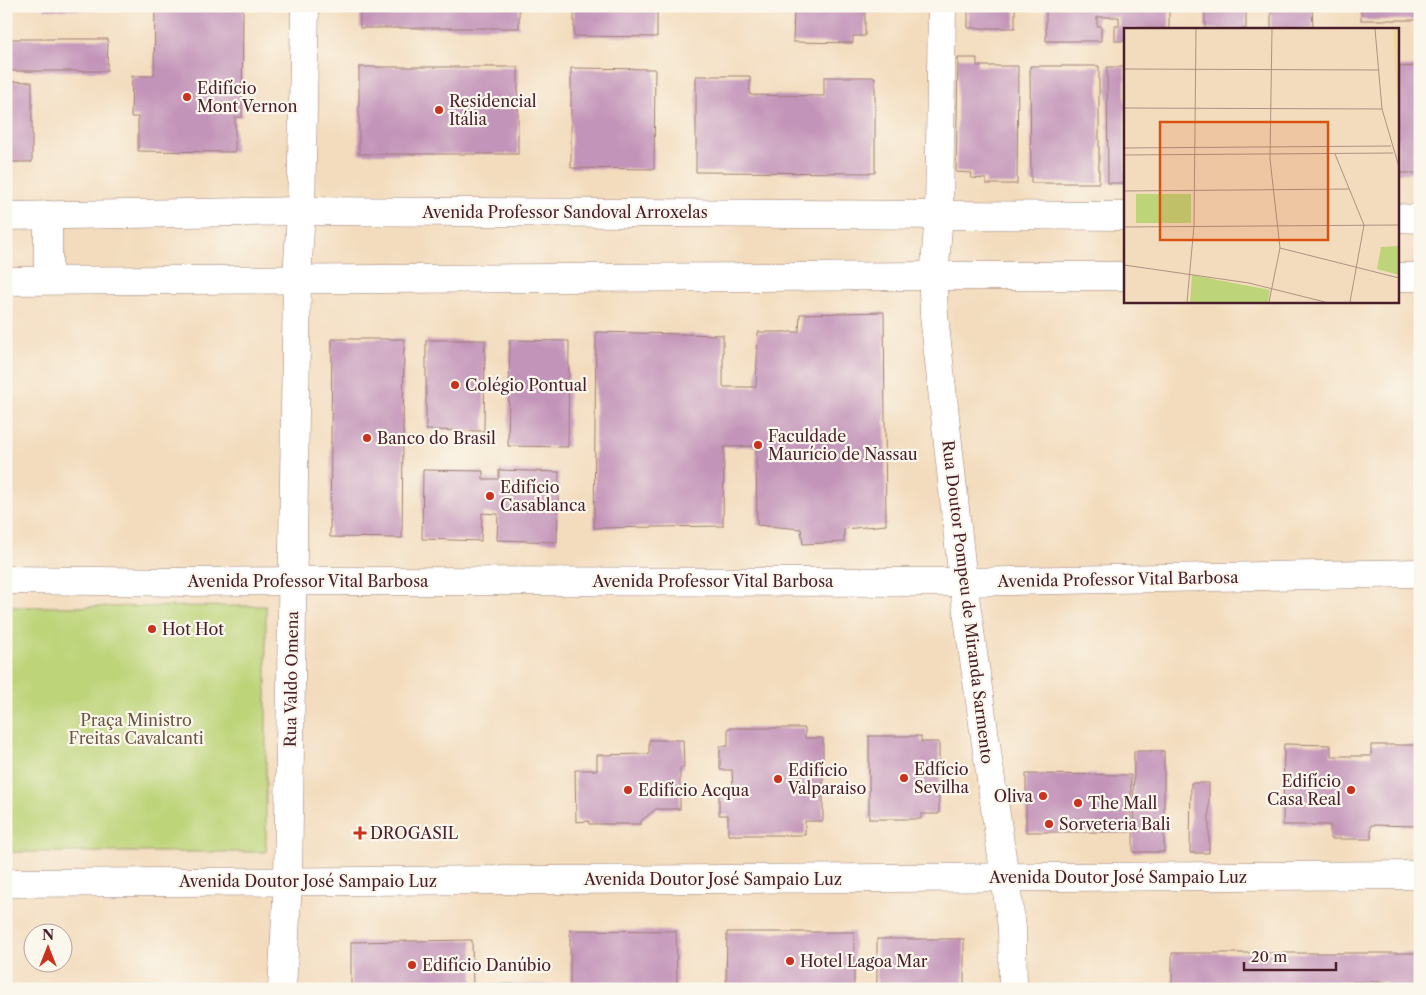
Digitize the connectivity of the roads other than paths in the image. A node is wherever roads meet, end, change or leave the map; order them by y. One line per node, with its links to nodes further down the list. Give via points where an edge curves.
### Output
1 (305, 6): 3 (street, Rua Valdo Omena)
2 (942, 6): 4 (street, Rua Doutor Pompeu de Miranda Sarmento)
3 (301, 211): 4 (street, Avenida Professor Sandoval Arroxelas); 5 (street, Avenida Professor Sandoval Arroxelas); 14 (street, Rua Valdo Omena)
4 (939, 214): 7 (street, Avenida Professor Sandoval Arroxelas); 10 (street, Rua Doutor Pompeu de Miranda Sarmento)
5 (48, 215): 6 (street, Avenida Professor Sandoval Arroxelas); 15 (street)
6 (6, 216)
7 (1124, 216)
8 (1398, 218): 9 (street)
9 (1420, 219)
10 (934, 276): 11 (street); 14 (street); 20 (street, Rua Doutor Pompeu de Miranda Sarmento, via 934,316)
11 (1124, 276)
12 (1398, 277): 13 (street)
13 (1420, 277)
14 (297, 279): 15 (street); 19 (street, Rua Valdo Omena)
15 (48, 280): 16 (street)
16 (6, 281)
17 (1420, 573): 20 (street, Avenida Professor Vital Barbosa)
18 (6, 580): 19 (street, Avenida Professor Vital Barbosa)
19 (292, 581): 20 (street, Avenida Professor Vital Barbosa); 23 (street, Rua Valdo Omena)
20 (963, 582): 22 (street, Rua Doutor Pompeu de Miranda Sarmento)
21 (1420, 875): 22 (street, Avenida Doutor José Sampaio Luz)
22 (1005, 877): 23 (street, Avenida Doutor José Sampaio Luz); 26 (street, Rua Doutor Pompeu de Miranda Sarmento, via 1012,928)
23 (288, 881): 24 (street, Avenida Doutor José Sampaio Luz); 25 (street, Rua Valdo Omena)
24 (6, 883)
25 (282, 989)
26 (1014, 989)

